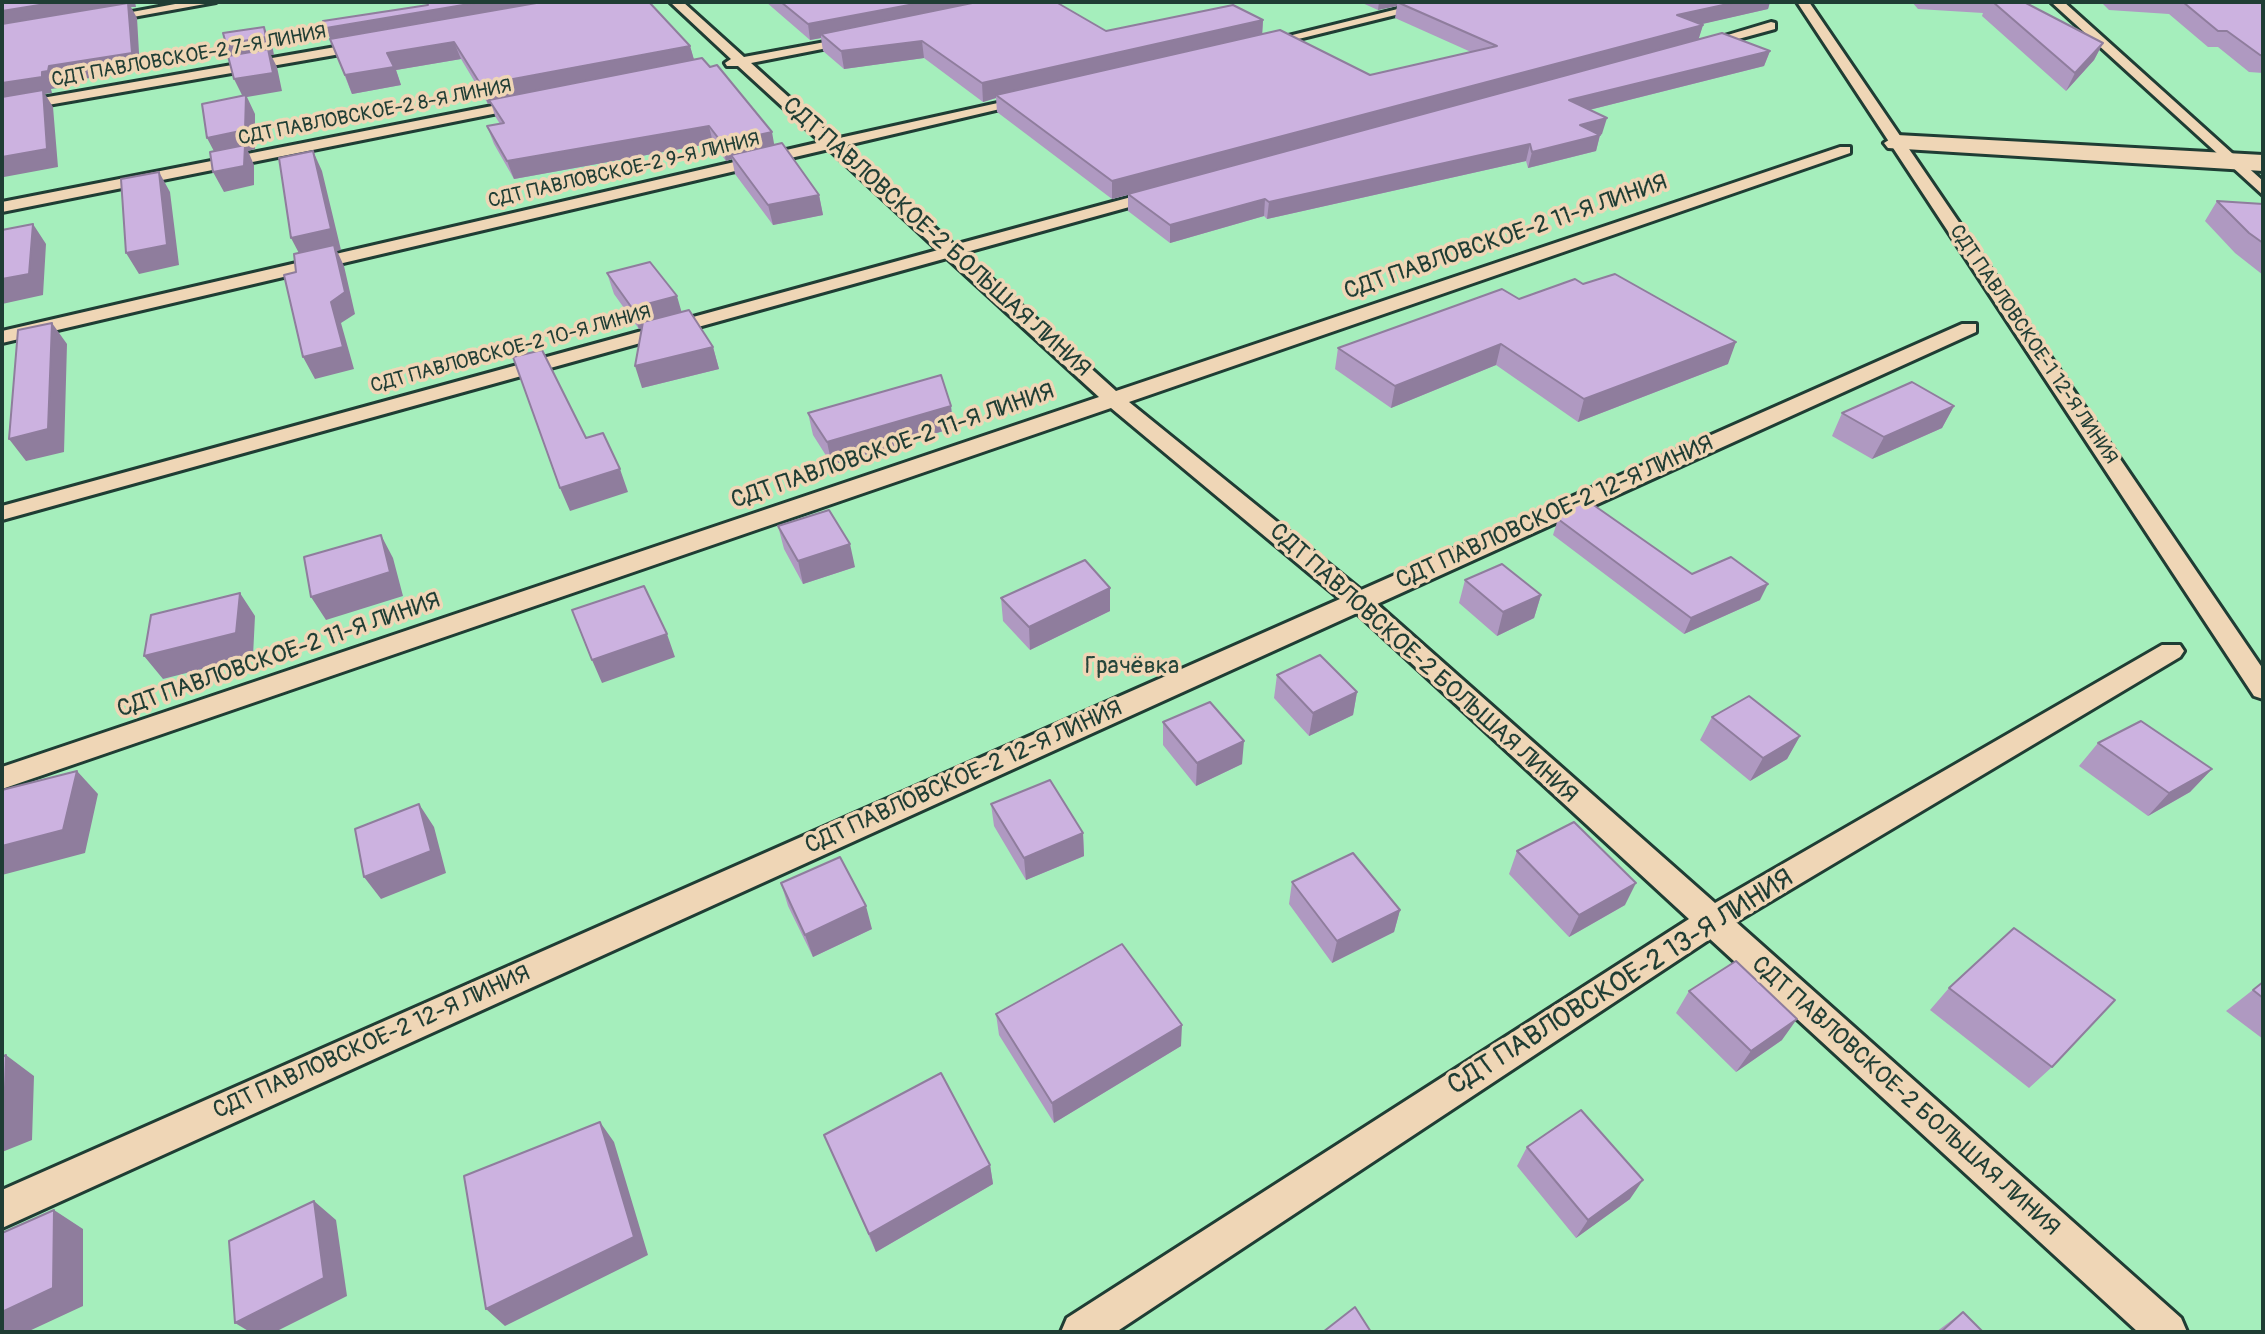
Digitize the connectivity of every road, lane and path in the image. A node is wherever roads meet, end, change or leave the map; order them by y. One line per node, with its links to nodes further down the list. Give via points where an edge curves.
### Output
1 (210, 2): 6 (lane)
2 (676, 2): 12 (lane, СДТ ПАВЛОВСКОЕ-2 БОЛЬШАЯ ЛИНИЯ)
3 (1442, 2): 10 (lane)
4 (1803, 2): 17 (lane, СДТ ПАВЛОВСКОЕ-1 12-Я ЛИНИЯ)
5 (2057, 2): 20 (lane)
6 (91, 20)
7 (1771, 26): 11 (lane)
8 (867, 36): 12 (lane)
9 (387, 42): 16 (lane, СДТ ПАВЛОВСКОЕ-2 7-Я ЛИНИЯ)
10 (1243, 48)
11 (1680, 51)
12 (743, 61): 13 (lane); 18 (lane, СДТ ПАВЛОВСКОЕ-2 БОЛЬШАЯ ЛИНИЯ)
13 (712, 67)
14 (1044, 94): 18 (lane, СДТ ПАВЛОВСКОЕ-2 9-Я ЛИНИЯ)
15 (542, 100): 24 (lane, СДТ ПАВЛОВСКОЕ-2 8-Я ЛИНИЯ)
16 (2, 109)
17 (1897, 143): 20 (street); 32 (lane, СДТ ПАВЛОВСКОЕ-1 12-Я ЛИНИЯ)
18 (830, 144): 25 (lane, СДТ ПАВЛОВСКОЕ-2 БОЛЬШАЯ ЛИНИЯ); 27 (lane, СДТ ПАВЛОВСКОЕ-2 9-Я ЛИНИЯ)
19 (1845, 150): 28 (lane, СДТ ПАВЛОВСКОЕ-2 11-Я ЛИНИЯ)
20 (2231, 161): 21 (street); 23 (lane)
21 (2263, 163)
22 (1178, 189): 25 (lane, СДТ ПАВЛОВСКОЕ-2 10-Я ЛИНИЯ)
23 (2263, 190)
24 (2, 207)
25 (950, 251): 28 (lane, СДТ ПАВЛОВСКОЕ-2 БОЛЬШАЯ ЛИНИЯ); 29 (lane, СДТ ПАВЛОВСКОЕ-2 10-Я ЛИНИЯ)
26 (1969, 328): 30 (lane, СДТ ПАВЛОВСКОЕ-2 12-Я ЛИНИЯ)
27 (2, 337)
28 (1114, 400): 30 (lane, СДТ ПАВЛОВСКОЕ-2 БОЛЬШАЯ ЛИНИЯ); 33 (lane, СДТ ПАВЛОВСКОЕ-2 11-Я ЛИНИЯ)
29 (2, 513)
30 (1359, 601): 34 (lane, СДТ ПАВЛОВСКОЕ-2 БОЛЬШАЯ ЛИНИЯ); 35 (lane, СДТ ПАВЛОВСКОЕ-2 12-Я ЛИНИЯ)
31 (2171, 651): 34 (lane, СДТ ПАВЛОВСКОЕ-2 13-Я ЛИНИЯ)
32 (2263, 689)
33 (2, 778)
34 (1710, 922): 36 (lane, СДТ ПАВЛОВСКОЕ-2 13-Я ЛИНИЯ); 37 (lane, СДТ ПАВЛОВСКОЕ-2 БОЛЬШАЯ ЛИНИЯ)
35 (2, 1209)
36 (1081, 1332)
37 (2167, 1332)

